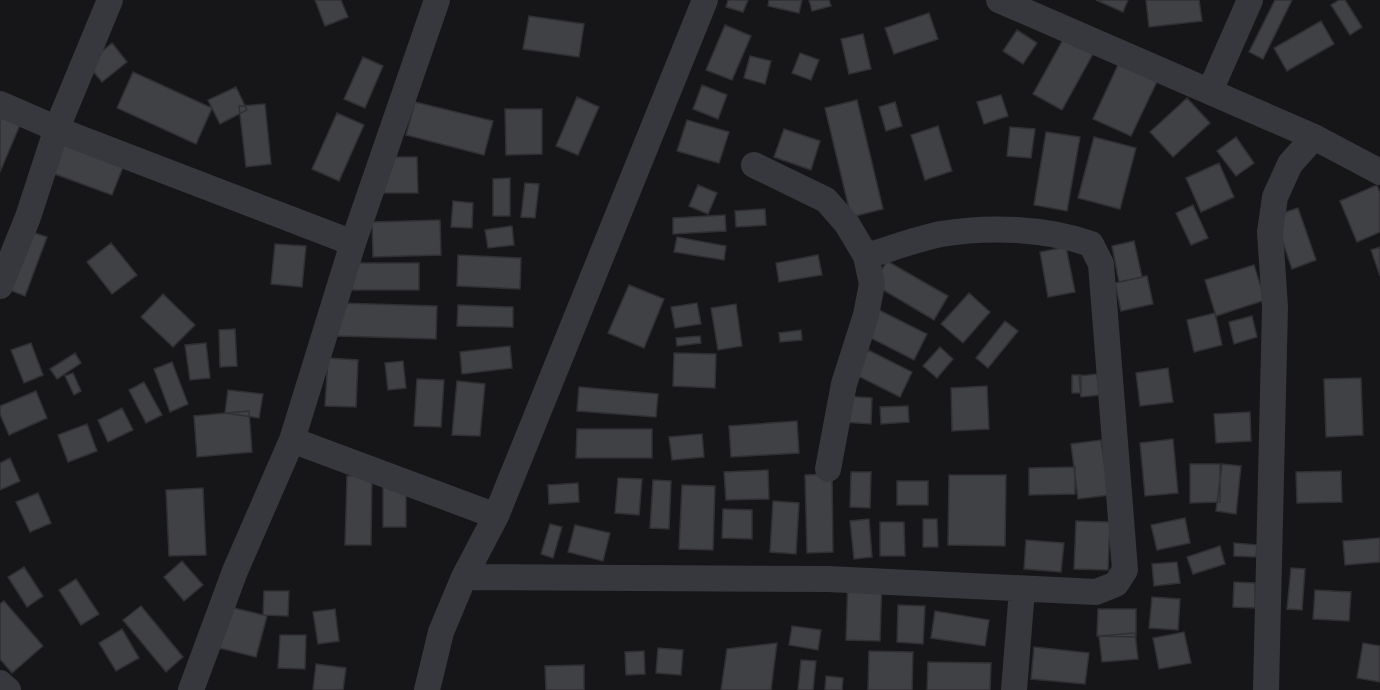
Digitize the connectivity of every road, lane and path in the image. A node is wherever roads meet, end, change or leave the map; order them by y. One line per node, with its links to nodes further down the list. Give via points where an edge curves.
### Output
1 (110, 0): 8 (street)
2 (438, 0): 12 (street)
3 (705, 0): 17 (street)
4 (999, 0): 6 (street)
5 (1250, 0): 6 (street)
6 (1210, 91): 9 (street)
7 (0, 104): 8 (street)
8 (57, 128): 12 (street); 14 (street)
9 (1314, 137): 11 (street); 25 (street, via 1290,164 1275,197 1270,232 1275,307)
10 (754, 165): 13 (street, via 826,200 847,224)
11 (1380, 172)
12 (353, 243): 15 (street)
13 (866, 256): 16 (street, via 872,284 844,384); 19 (street, via 940,235 992,229 1071,237 1091,244 1101,264 1125,570 1116,584 1096,591)
14 (0, 286)
15 (292, 440): 17 (street); 22 (street, via 235,571)
16 (828, 470)
17 (496, 516): 18 (street)
18 (464, 577): 19 (street, via 828,579); 23 (street, via 441,632)
19 (1022, 590): 24 (street)
20 (0, 683): 21 (street)
21 (8, 690)
22 (191, 690)
23 (427, 690)
24 (1014, 690)
25 (1266, 690)

